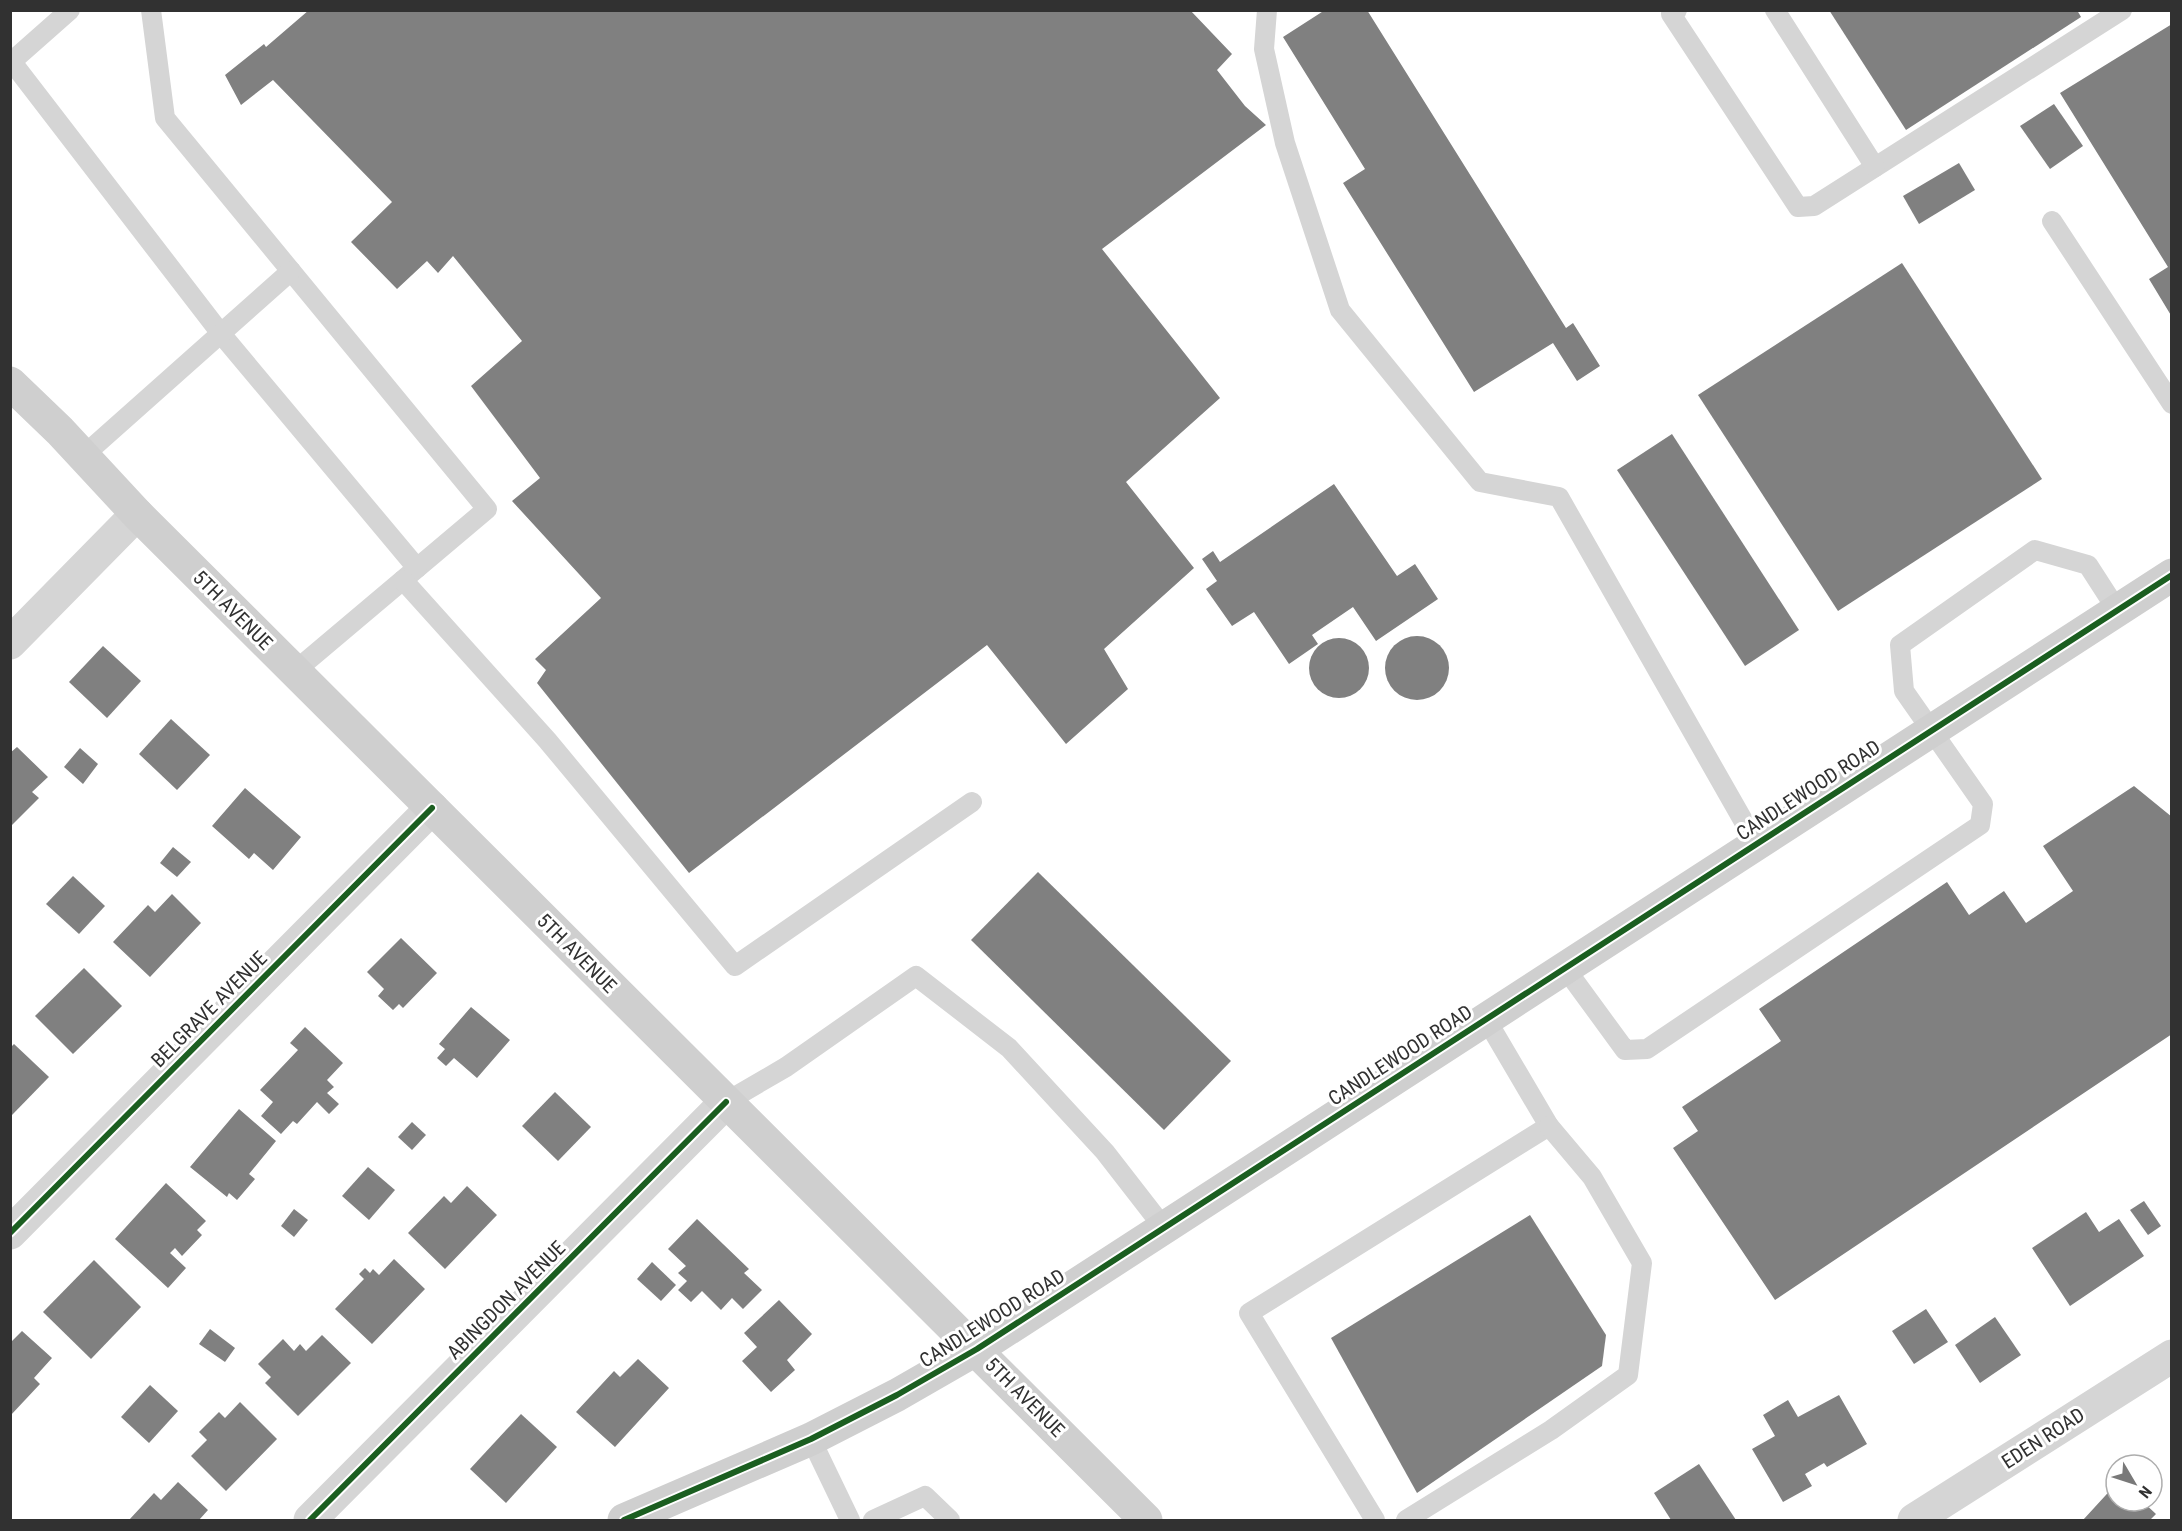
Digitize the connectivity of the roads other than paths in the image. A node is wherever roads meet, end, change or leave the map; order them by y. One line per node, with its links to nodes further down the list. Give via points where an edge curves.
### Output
1 (70, 10): 7 (lane)
2 (151, 10): 10 (lane, via 165,118)
3 (1267, 10): 24 (lane, via 1264,50 1285,143 1340,310 1480,482 1559,497)
4 (1677, 10): 8 (lane, via 1671,14 1798,207 1814,206)
5 (1775, 10): 8 (lane)
6 (2122, 10): 8 (lane)
7 (11, 63): 11 (lane)
8 (1875, 167)
9 (2052, 221): 13 (lane)
10 (291, 271): 11 (lane); 16 (lane, via 487,509)
11 (222, 335): 14 (lane); 16 (lane)
12 (10, 383): 14 (street, 5TH AVENUE)
13 (2172, 404)
14 (83, 456): 15 (street, 5TH AVENUE)
15 (137, 514): 19 (street); 20 (street, 5TH AVENUE)
16 (410, 574): 20 (lane); 22 (lane, via 735,966)
17 (2172, 575): 18 (street, CANDLEWOOD ROAD)
18 (2117, 610): 21 (street, CANDLEWOOD ROAD); 21 (lane, via 2088,565 2035,550 1900,645 1904,691)
19 (10, 643)
20 (295, 671): 23 (street, 5TH AVENUE)
21 (1933, 729): 24 (street, CANDLEWOOD ROAD); 25 (lane, via 1983,804 1980,825 1647,1049 1624,1050)
22 (972, 802)
23 (432, 808): 27 (street, 5TH AVENUE); 30 (street, BELGRAVE AVENUE)
24 (1756, 843): 25 (street, CANDLEWOOD ROAD)
25 (1565, 968): 26 (street, CANDLEWOOD ROAD)
26 (1486, 1019): 28 (lane); 29 (street, CANDLEWOOD ROAD)
27 (726, 1102): 29 (lane, via 786,1067 916,976 1009,1048 1105,1152); 31 (street, 5TH AVENUE); 34 (street, ABINGDON AVENUE)
28 (1549, 1126): 40 (lane, via 1250,1313); 41 (lane, via 1592,1177 1642,1263 1628,1375 1551,1430)
29 (1164, 1228): 31 (street, CANDLEWOOD ROAD)
30 (10, 1233)
31 (977, 1349): 33 (street, CANDLEWOOD ROAD); 39 (street, 5TH AVENUE)
32 (2172, 1356): 42 (street, EDEN ROAD)
33 (811, 1439): 35 (street, CANDLEWOOD ROAD); 36 (lane)
34 (310, 1521)
35 (624, 1521)
36 (850, 1521)
37 (873, 1521): 38 (lane, via 925,1496)
38 (950, 1521)
39 (1146, 1521)
40 (1375, 1521)
41 (1406, 1521)
42 (1914, 1521)

